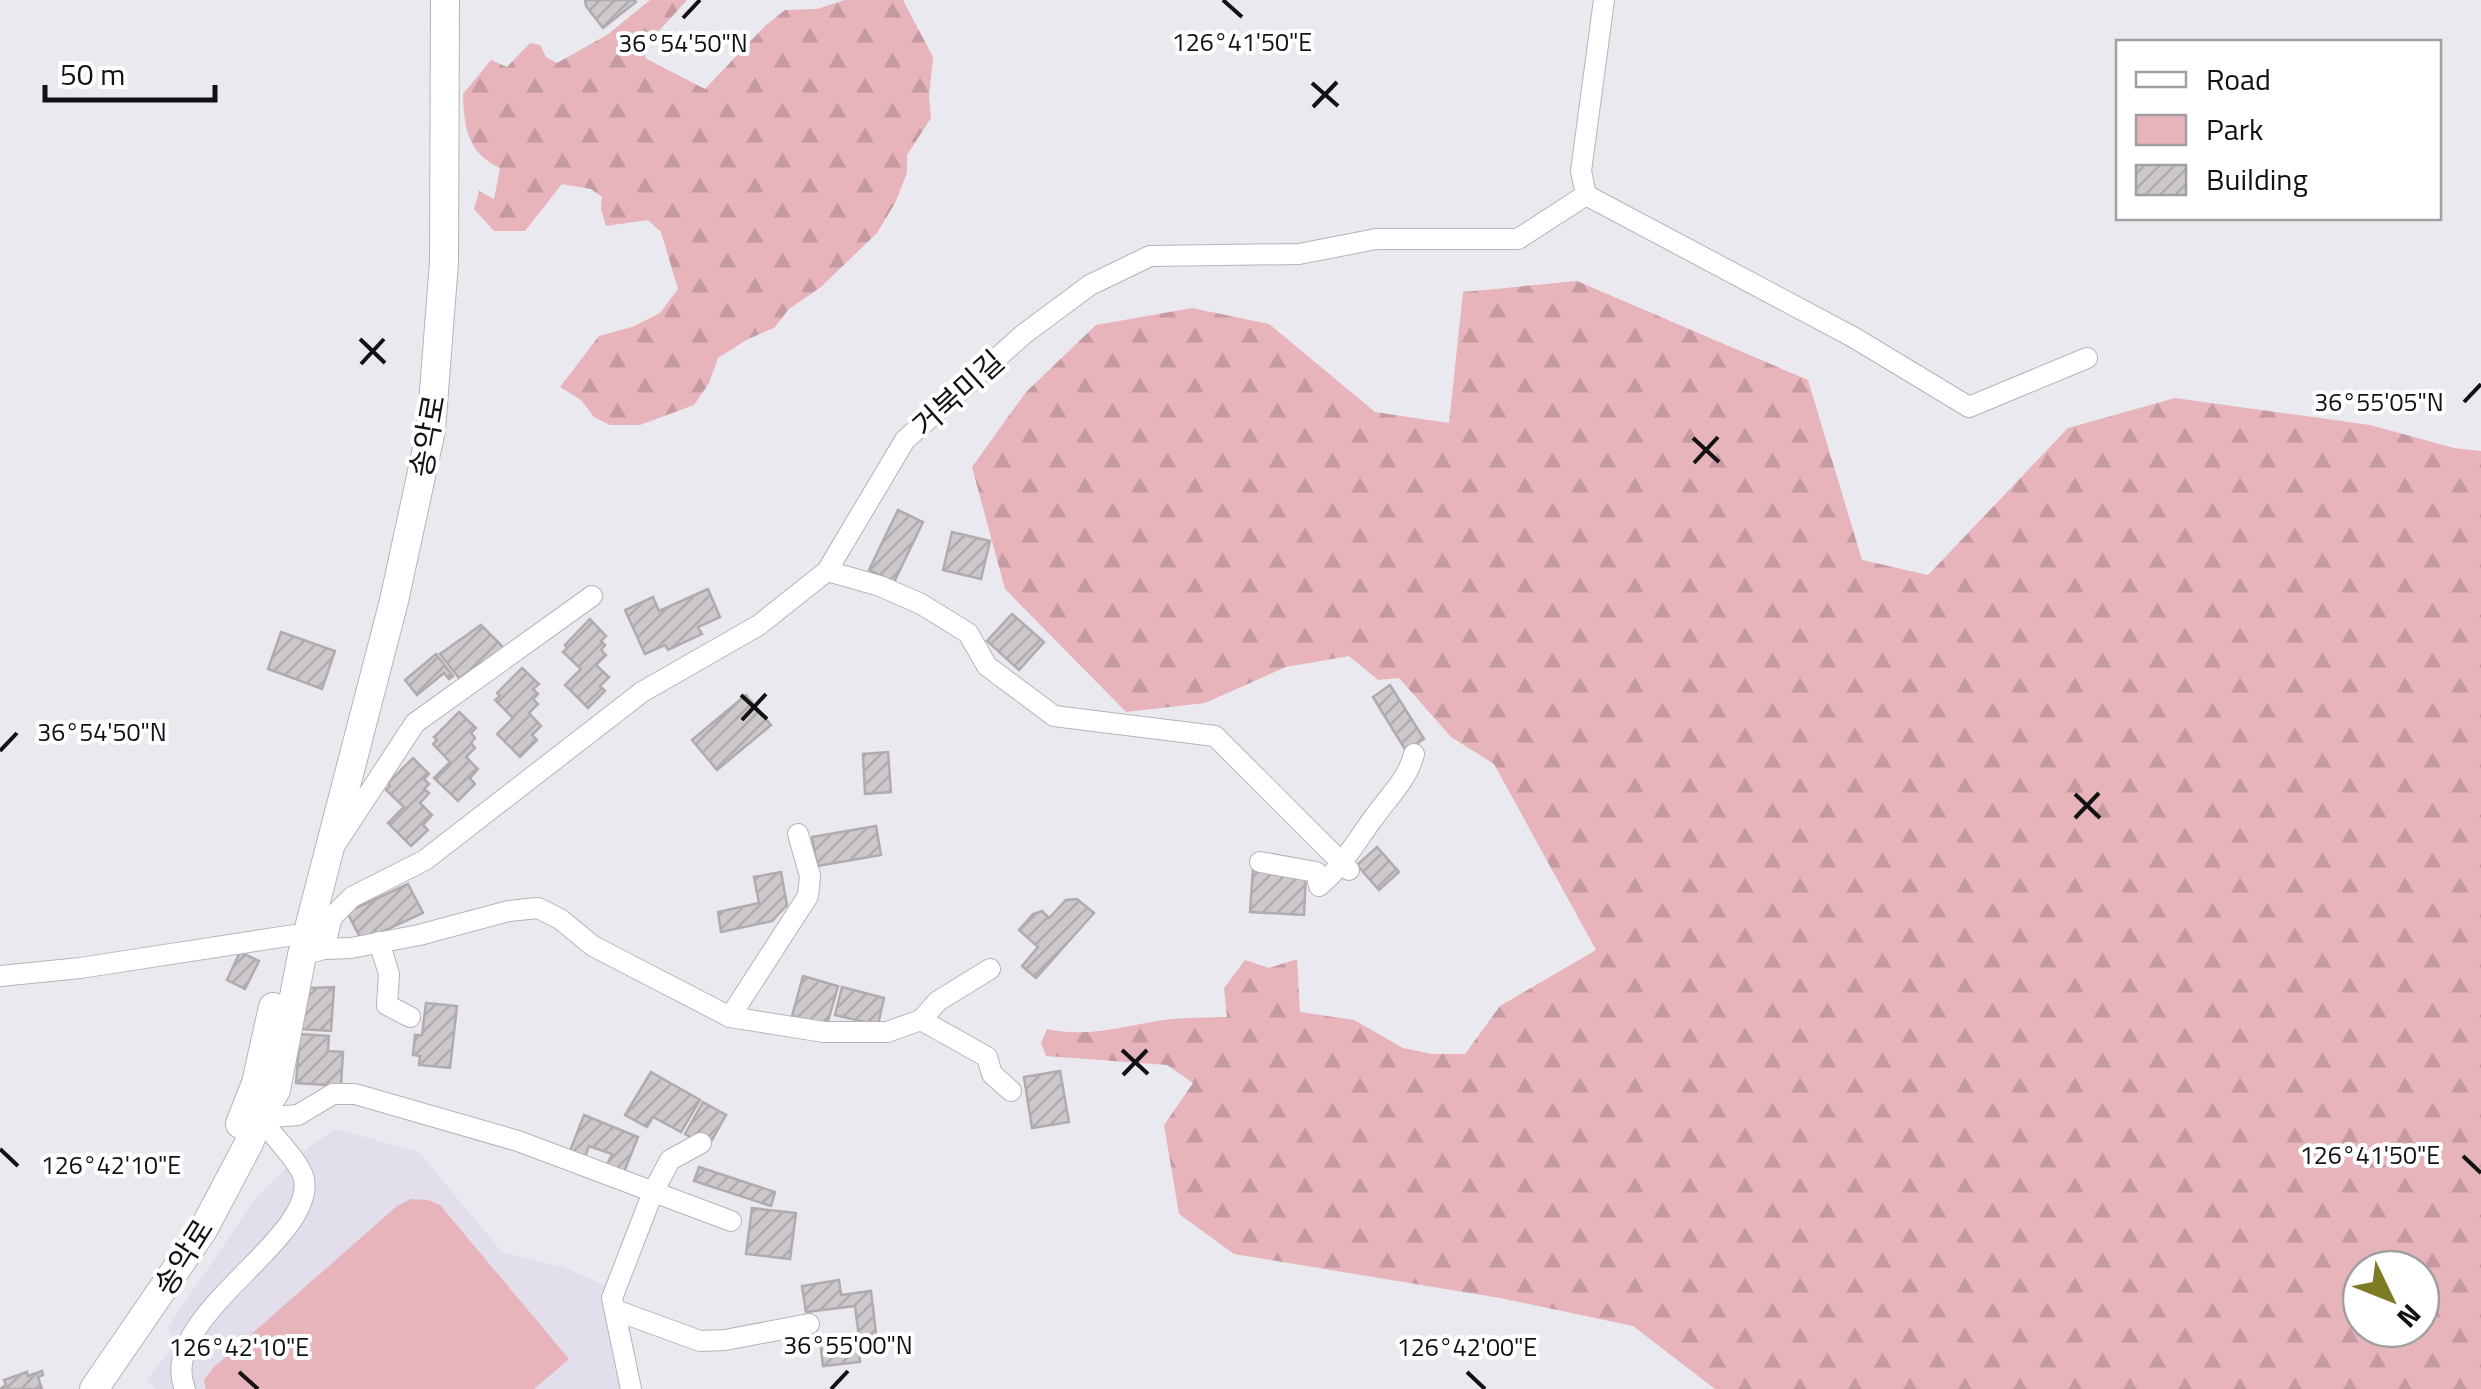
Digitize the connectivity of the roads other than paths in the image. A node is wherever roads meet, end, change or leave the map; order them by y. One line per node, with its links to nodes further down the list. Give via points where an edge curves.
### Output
1 (434, 0): 14 (main road, via 434,292 425,400)
2 (444, 0): 10 (main road, 송악로, via 444,262 431,430 394,601)
3 (1604, 0): 4 (street, via 1581,171)
4 (1586, 196): 5 (street, via 1852,337 1969,408); 6 (street, 거북미길, via 1518,239 1376,238 1299,254 1150,256 1090,285 905,440)
5 (2087, 358)
6 (827, 571): 12 (street, via 894,592 968,633 987,666 1054,716 1215,736); 14 (street, 거북미길, via 759,625 642,692 425,860 352,896)
7 (592, 596): 10 (street, 송악로, via 416,723)
8 (1414, 754): 12 (street)
9 (798, 834): 18 (street, via 810,876 808,896)
10 (324, 860): 14 (main road, 송악로)
11 (1260, 862): 12 (street, via 1316,872 1319,886)
12 (1346, 867)
13 (379, 942): 14 (street); 17 (street, via 389,974 388,1005); 18 (street, via 538,908 593,946)
14 (307, 946): 16 (street); 21 (main road, 송악로, via 276,1090); 27 (main road, via 277,988 256,1083 224,1158)
15 (990, 969): 19 (street)
16 (0, 976)
17 (410, 1017)
18 (730, 1018): 19 (street, via 824,1032 887,1032)
19 (921, 1020): 20 (street, via 987,1057 992,1074)
20 (1011, 1092)
21 (259, 1118): 23 (street, via 298,1116 333,1094 355,1094 518,1141); 28 (main road, 송악로, via 203,1230); 29 (street, via 304,1174 306,1197 186,1348 179,1365)
22 (701, 1144): 23 (street, via 670,1160)
23 (654, 1192): 24 (street); 25 (street, via 612,1298)
24 (731, 1221)
25 (614, 1310): 26 (street, via 700,1341); 30 (street)
26 (809, 1324)
27 (82, 1389)
28 (94, 1389)
29 (185, 1389)
30 (632, 1389)

